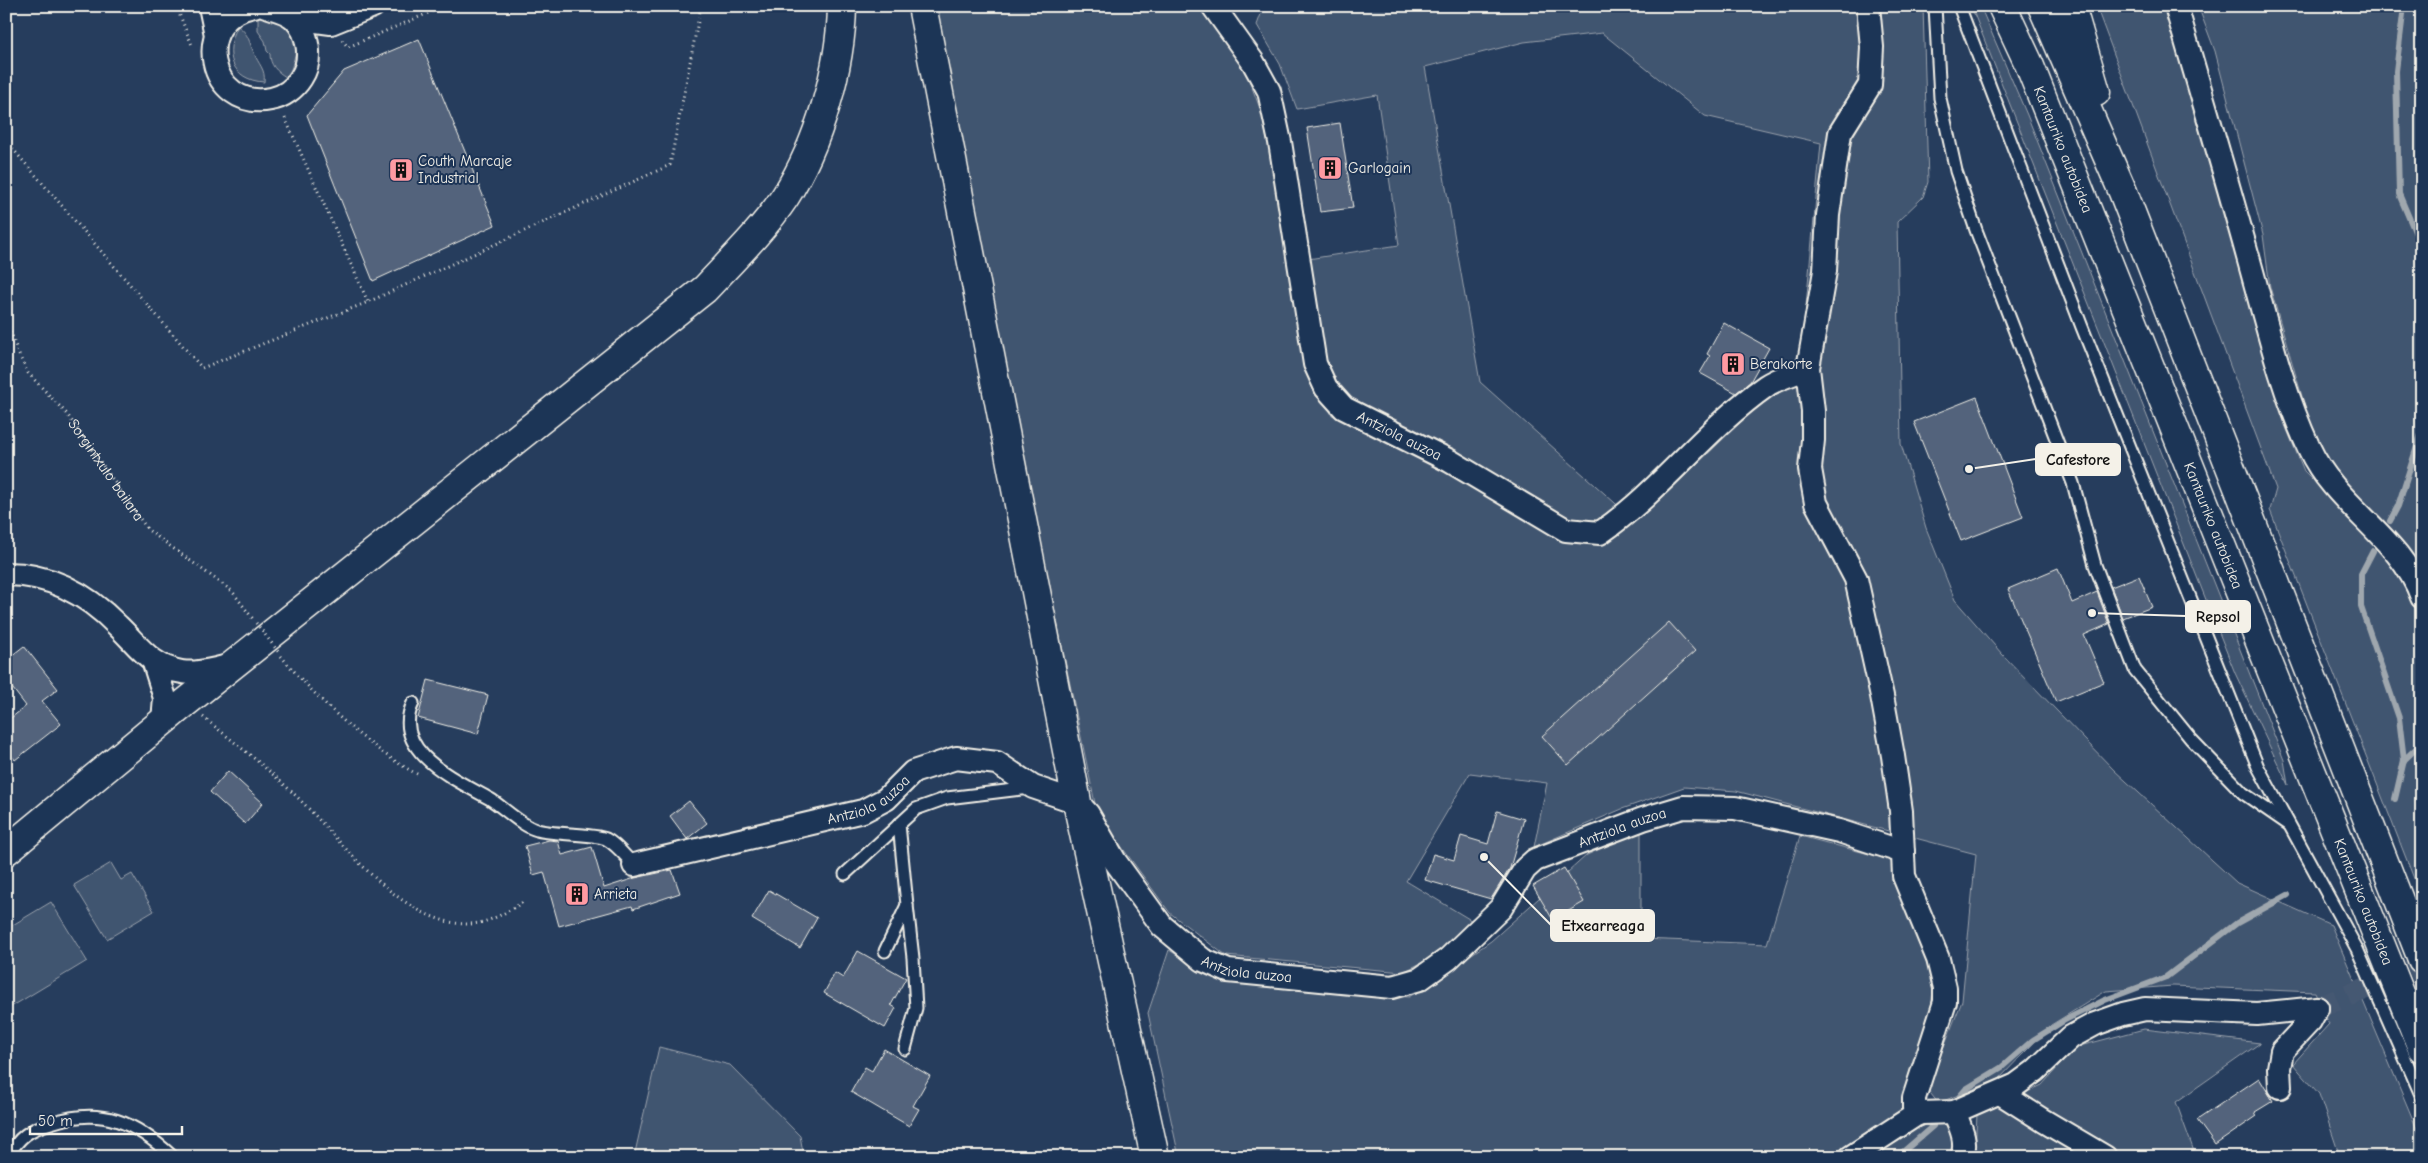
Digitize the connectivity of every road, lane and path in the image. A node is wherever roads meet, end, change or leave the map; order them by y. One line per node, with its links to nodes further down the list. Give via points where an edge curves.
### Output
1 (210, 6): 18 (street)
2 (254, 6): 18 (street, via 243,8 226,20)
3 (373, 6): 17 (street)
4 (445, 6): 17 (path, via 348,47)
5 (701, 6): 23 (path, via 670,165)
6 (842, 6): 29 (main road, via 841,36 828,97 803,160 785,197 705,289)
7 (922, 6): 35 (main road)
8 (1213, 6): 25 (street, Antziola auzoa, via 1253,62 1269,91 1315,364 1326,388 1344,408 1450,461 1566,530 1600,533 1621,518 1720,423 1767,385)
9 (1868, 6): 25 (street, via 1872,48 1870,85 1840,133 1828,215 1825,271)
10 (1935, 6): 37 (lane, via 1940,98 1956,171 2073,483 2095,566 2135,670 2191,739 2243,793)
11 (1959, 6): 37 (lane, via 2082,327 2258,767)
12 (2002, 6): 46 (main road, Kantauriko autobidea, via 2029,64)
13 (2042, 6): 22 (main road)
14 (2071, 6): 22 (main road, via 2114,148)
15 (2176, 6): 27 (street, via 2299,426 2322,474 2392,546 2408,568)
16 (281, 11): 17 (street); 19 (street, via 304,33)
17 (335, 30): 19 (street)
18 (216, 34): 19 (street, via 212,52 215,68 233,93 248,99 278,98 292,89 302,77)
19 (308, 57)
20 (286, 118): 23 (path)
21 (6, 141): 23 (path, via 202,368)
22 (2123, 192): 45 (main road)
23 (368, 302)
24 (6, 317): 33 (path, Sorgintxulo bailara, bridge, via 28,373 68,414 148,530 232,591 280,654 366,741)
25 (1808, 368): 39 (street, via 1813,411 1812,486 1823,519 1856,579 1893,756 1901,811)
26 (6, 574): 28 (street, via 25,574 54,581 83,596 117,624)
27 (2422, 597)
28 (154, 663): 29 (street, via 182,672); 32 (street, via 165,698)
29 (232, 666): 30 (main road)
30 (185, 703): 32 (main road); 42 (path, via 294,793 362,867 418,909 446,922 469,924 500,916)
31 (413, 703): 40 (lane, via 407,715 410,732 420,753 442,773 536,830 606,839)
32 (163, 721): 38 (main road)
33 (428, 779)
34 (1033, 787): 35 (street, Antziola auzoa); 36 (lane, via 947,798 916,809); 40 (street, Antziola auzoa, via 997,763 956,758 913,772 886,799 863,810)
35 (1076, 802): 39 (street, Antziola auzoa, via 1088,814 1115,861 1162,926 1203,960 1228,971 1392,987 1420,979 1448,959 1501,908 1525,869 1535,860 1683,807 1735,808 1839,831); 55 (main road)
36 (899, 824): 41 (lane); 43 (lane)
37 (2290, 826): 50 (lane, via 2357,949)
38 (6, 851)
39 (1902, 852): 52 (street, via 1909,892 1930,937 1945,988 1945,1002 1914,1098 1914,1108)
40 (634, 864)
41 (845, 874)
42 (523, 902)
43 (907, 905): 44 (lane); 47 (lane, via 916,1008)
44 (885, 951)
45 (2422, 959)
46 (2422, 1048)
47 (906, 1049)
48 (2280, 1088): 49 (street, via 2282,1051 2310,1021 2317,1008 2257,1014 2145,1009 2123,1014 2071,1036 2036,1071)
49 (2000, 1093): 51 (street); 58 (street)
50 (2422, 1098)
51 (1954, 1112): 52 (street); 57 (street, via 1963,1136 1965,1150)
52 (1921, 1113): 56 (street)
53 (8, 1157): 54 (lane, via 14,1144 30,1130 68,1117 99,1115 126,1123 153,1138)
54 (173, 1157)
55 (1155, 1157)
56 (1851, 1157)
57 (1962, 1157)
58 (2105, 1157)

